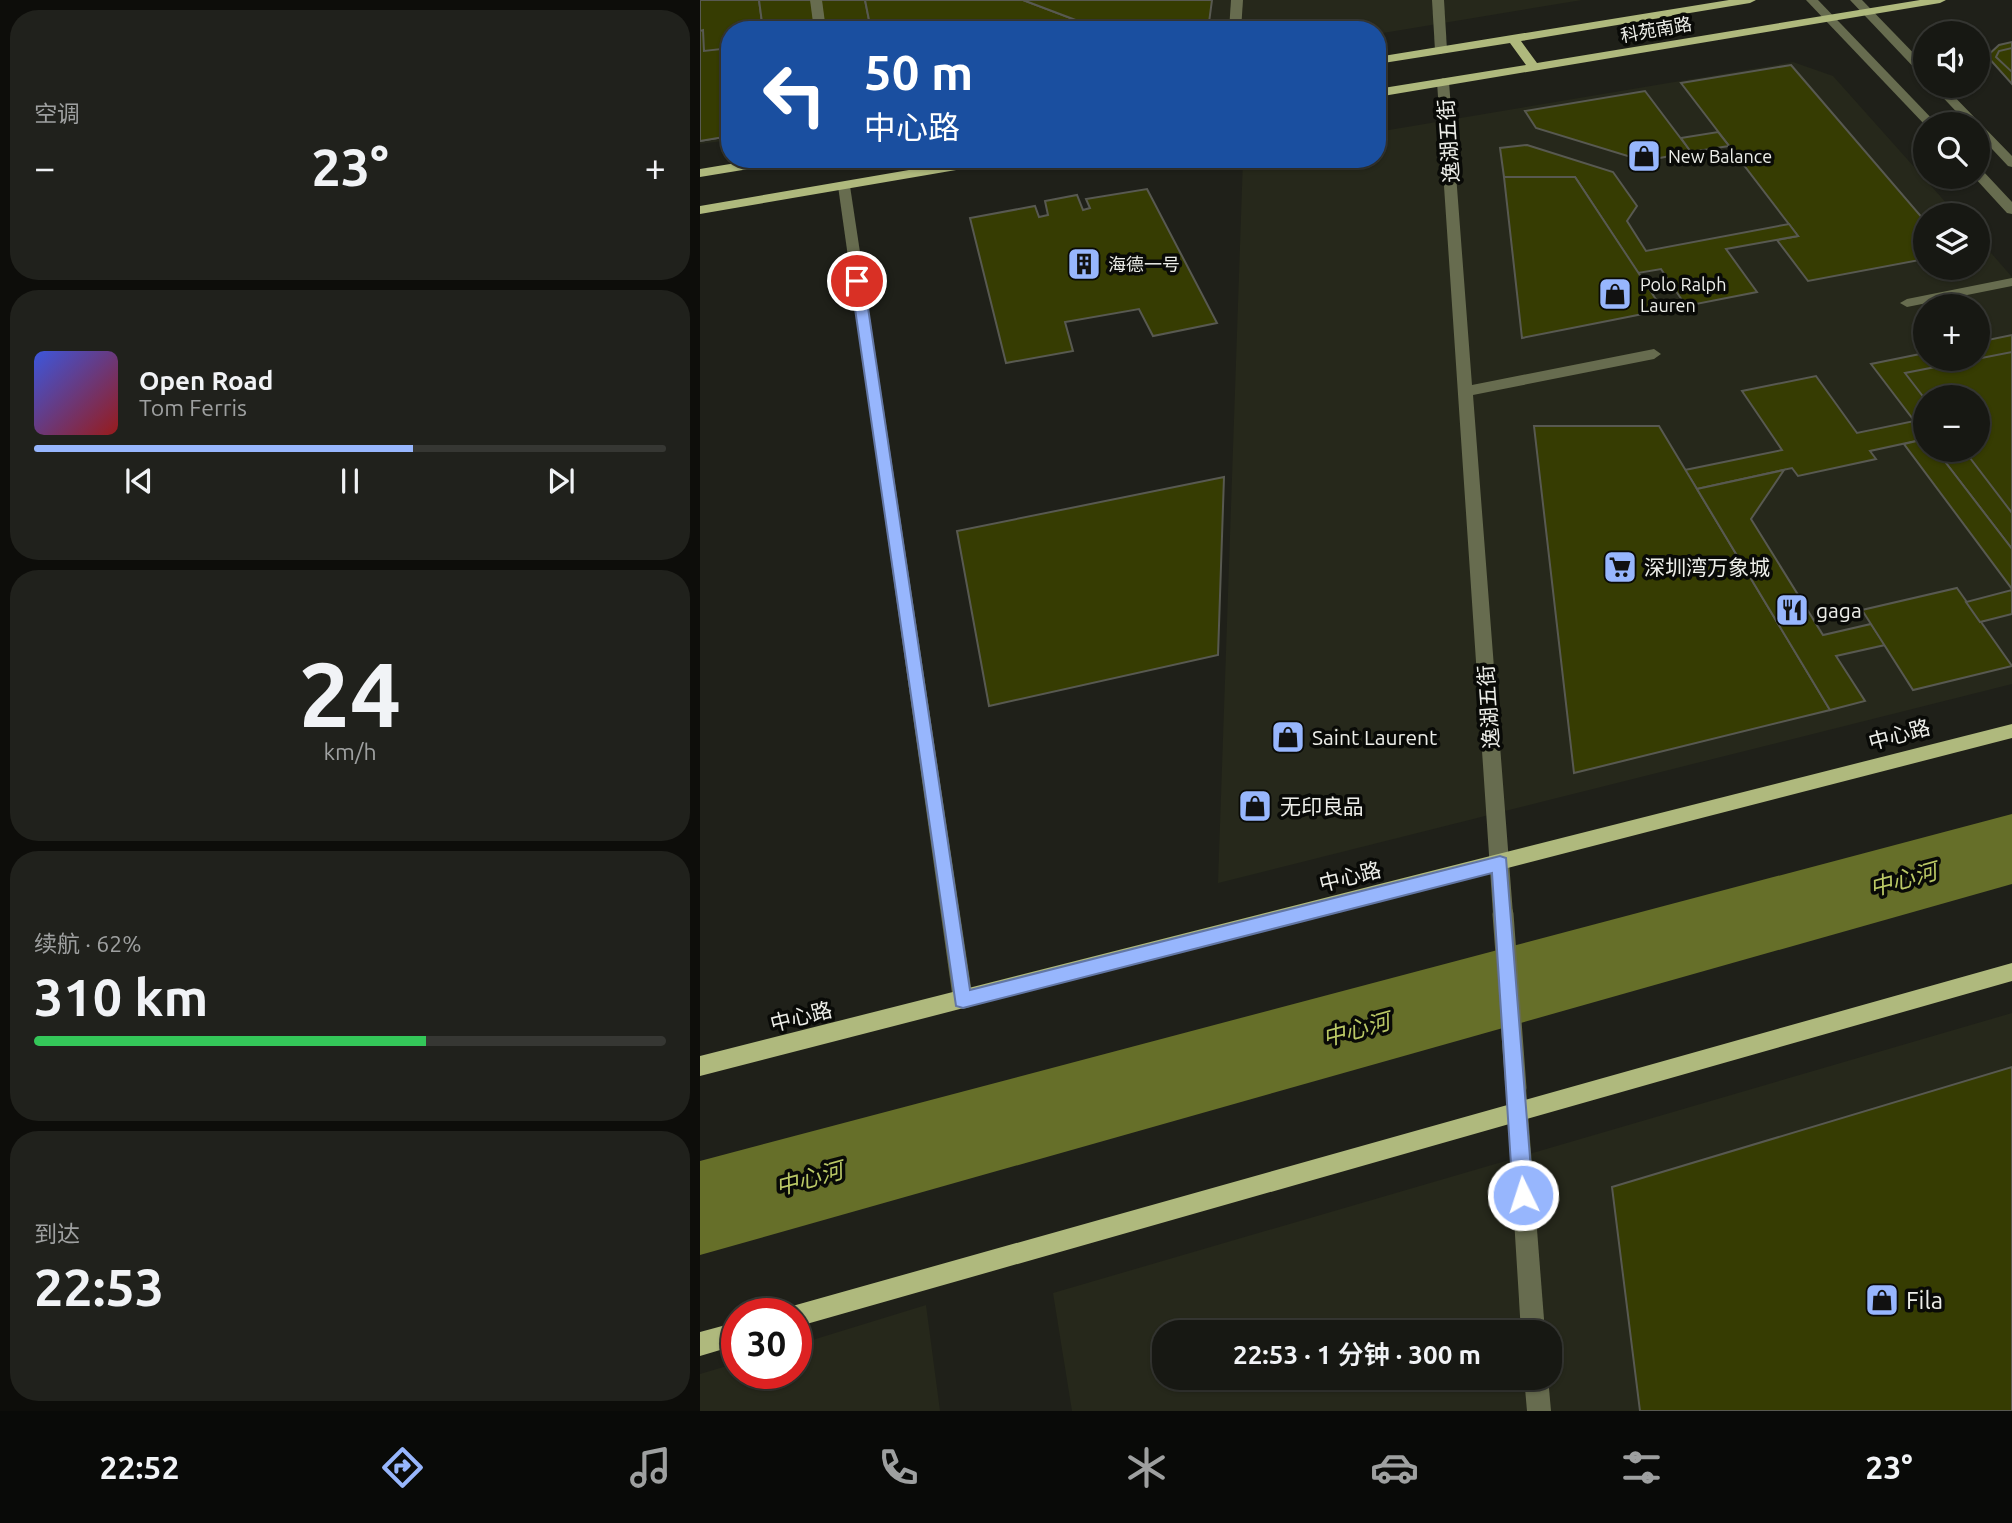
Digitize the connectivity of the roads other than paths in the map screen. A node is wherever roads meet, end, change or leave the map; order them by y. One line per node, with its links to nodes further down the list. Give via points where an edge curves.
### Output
1 (816, 0): 10 (street)
2 (1237, 0): 11 (street)
3 (1438, 0): 13 (street)
4 (1750, 0): 12 (main road, 科苑南路)
5 (1812, 0): 9 (street)
6 (1856, 0): 8 (street)
7 (1940, 0): 8 (main road, 科苑南路)
8 (1867, 12): 9 (main road, 科苑南路); 15 (street)
9 (1830, 18): 16 (main road, 科苑南路); 20 (street)
10 (819, 21)
11 (1236, 21)
12 (1513, 38): 13 (main road, 科苑南路); 16 (main road)
13 (1441, 50): 14 (main road, 科苑南路)
14 (1386, 59)
15 (1913, 60)
16 (1534, 68): 17 (main road, 科苑南路)
17 (1444, 82): 18 (main road, 科苑南路); 34 (street, 逸湖五街)
18 (1386, 92)
19 (1949, 98): 21 (street)
20 (1920, 112)
21 (1963, 112)
22 (1990, 140): 23 (street)
23 (2012, 163)
24 (730, 168): 26 (main road)
25 (946, 168): 27 (main road)
26 (700, 173)
27 (844, 186): 29 (main road); 38 (street)
28 (1990, 187): 30 (street)
29 (700, 210)
30 (2012, 210)
31 (2012, 282): 32 (street)
32 (1907, 303)
33 (1654, 354): 34 (street)
34 (1466, 391): 36 (street, 逸湖五街)
35 (2012, 730): 36 (main road, 中心路)
36 (1500, 863): 38 (main road, 中心路); 40 (street, 逸湖五街, bridge)
37 (2012, 972): 40 (main road)
38 (963, 1000): 39 (main road, 中心路)
39 (700, 1066)
40 (1517, 1114): 41 (main road); 42 (street, 逸湖五街)
41 (812, 1312)
42 (1532, 1320)
43 (721, 1338): 44 (main road)
44 (700, 1344)
45 (1537, 1390): 46 (street)
46 (1539, 1411)

